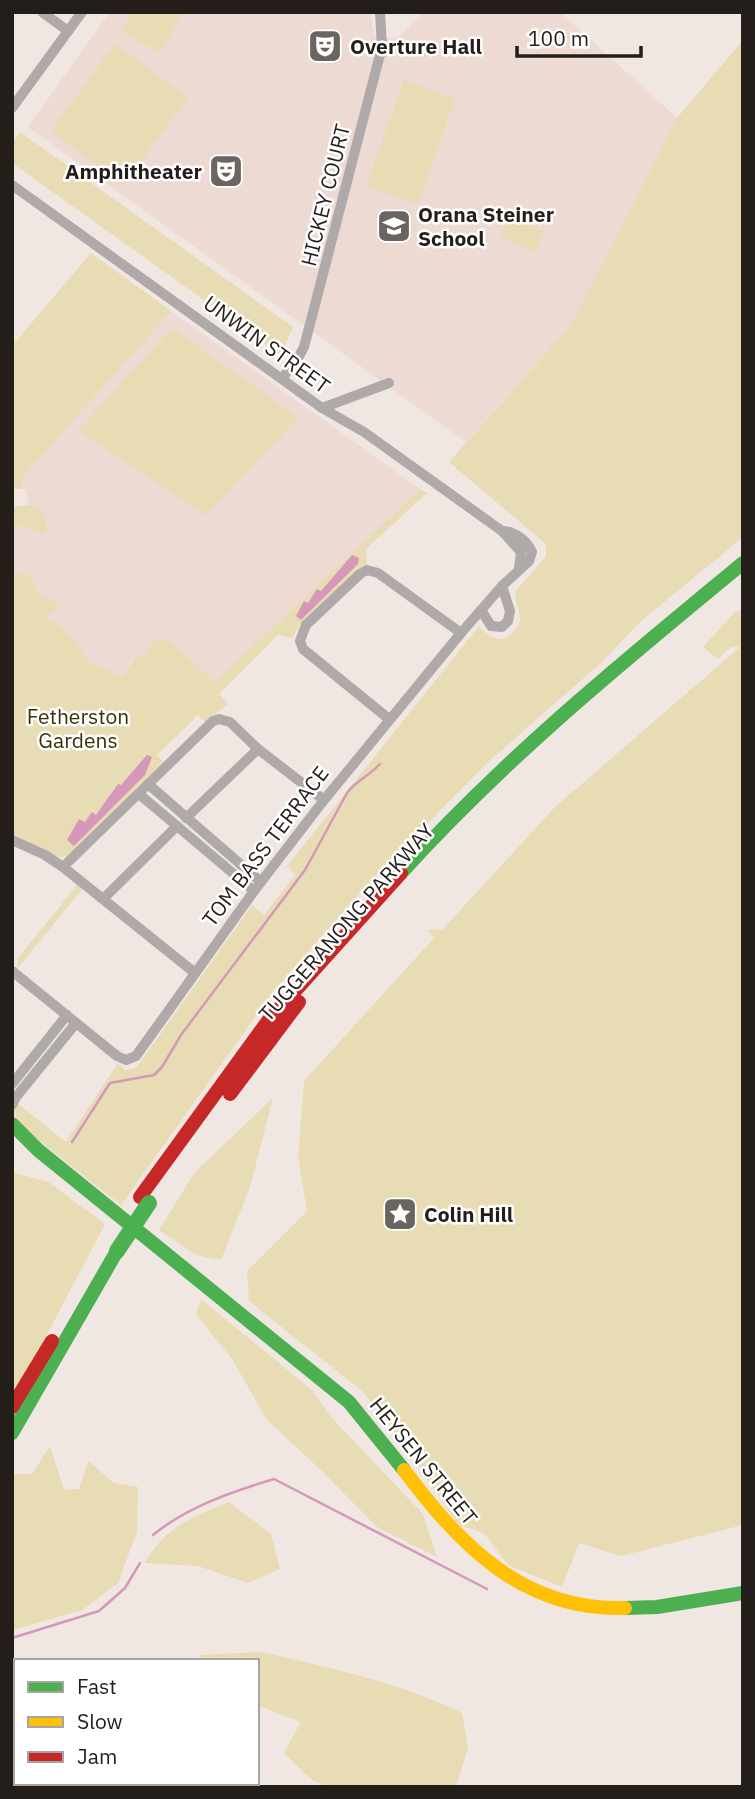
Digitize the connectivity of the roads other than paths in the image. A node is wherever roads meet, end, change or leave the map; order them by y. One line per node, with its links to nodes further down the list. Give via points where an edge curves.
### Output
1 (42, 12): 4 (street)
2 (82, 12): 4 (street)
3 (382, 13): 7 (street, HICKEY COURT, via 382,47 320,291 304,347)
4 (68, 31): 5 (street)
5 (12, 108)
6 (12, 185): 7 (street, UNWIN STREET)
7 (282, 378): 9 (street, UNWIN STREET)
8 (389, 383): 9 (street)
9 (322, 408): 11 (street, UNWIN STREET, via 502,531 523,540 532,552)
10 (743, 563): 37 (main road, TUGGERANONG PARKWAY, via 587,691 447,822 268,1021)
11 (519, 568): 13 (street, TOM BASS TERRACE)
12 (743, 576): 37 (main road, TUGGERANONG PARKWAY, via 597,697 458,827 304,995)
13 (502, 586): 14 (street, TOM BASS TERRACE); 14 (street, via 510,611 508,621 502,627 491,626)
14 (481, 610): 15 (street, TOM BASS TERRACE)
15 (461, 633): 16 (street, TOM BASS TERRACE); 16 (street, via 378,573 367,570 306,625 300,641 303,649)
16 (388, 719): 20 (street, TOM BASS TERRACE)
17 (258, 749): 18 (street, via 230,722 219,719); 20 (street); 21 (street)
18 (148, 784): 19 (street); 21 (street)
19 (139, 794): 22 (street); 24 (street)
20 (324, 800): 25 (street, TOM BASS TERRACE)
21 (186, 818): 25 (street)
22 (177, 826): 26 (street); 27 (street)
23 (12, 840): 24 (street)
24 (63, 867): 27 (street)
25 (261, 882): 26 (street, TOM BASS TERRACE)
26 (254, 891): 29 (street, TOM BASS TERRACE)
27 (103, 899): 29 (street)
28 (12, 971): 30 (street)
29 (195, 973): 31 (street, TOM BASS TERRACE, via 131,1059 117,1056)
30 (67, 1016): 31 (street); 32 (street)
31 (76, 1023): 33 (street)
32 (12, 1084)
33 (12, 1105)
34 (12, 1124): 36 (main road, HEYSEN STREET)
35 (12, 1140): 36 (main road, HEYSEN STREET)
36 (38, 1150): 41 (main road, HEYSEN STREET, via 349,1402 454,1534 495,1570 553,1599 595,1608 651,1608)
37 (145, 1200): 38 (main road, TUGGERANONG PARKWAY)
38 (113, 1248): 39 (main road, TUGGERANONG PARKWAY); 40 (main road, TUGGERANONG PARKWAY)
39 (12, 1407)
40 (12, 1433)
41 (739, 1597)

